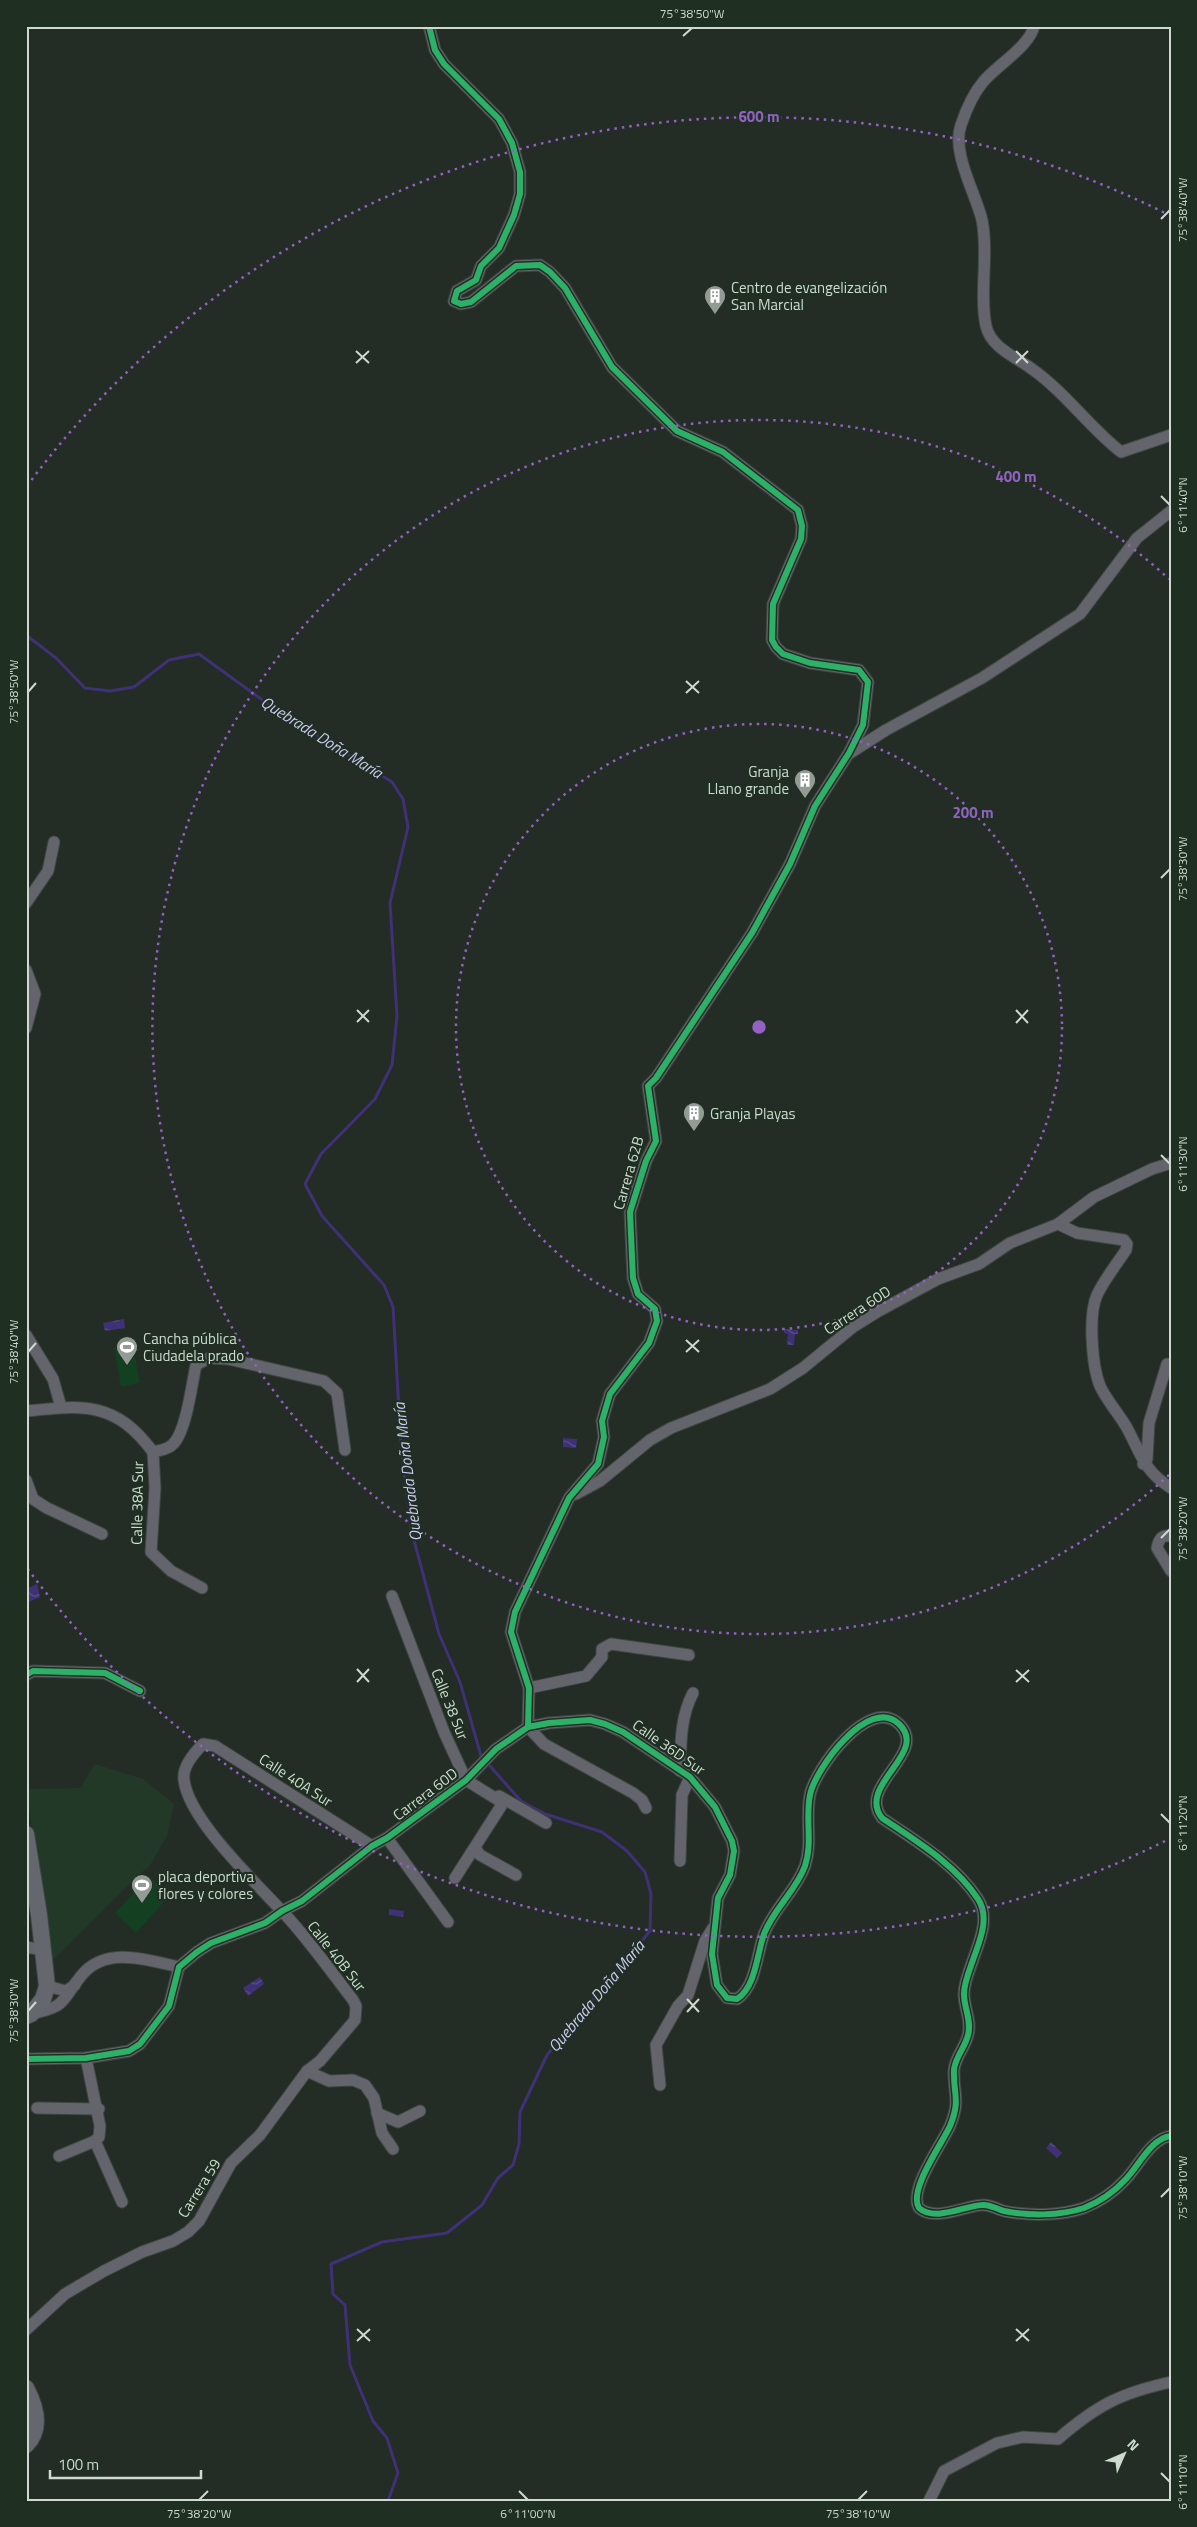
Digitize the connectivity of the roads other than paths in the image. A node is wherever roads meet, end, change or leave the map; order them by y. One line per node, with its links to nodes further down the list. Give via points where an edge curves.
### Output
1 (429, 26): 5 (street, via 435,50 444,64 499,119 512,143 520,172 520,194 499,248 482,266 476,280 458,291 454,301 461,304 471,302 516,266 540,265 565,288 612,368 677,431 723,452 798,510 802,526 800,539 773,604 772,640 783,654 810,663 859,670 868,682 863,725)
2 (1034, 26): 3 (street, via 1024,42 983,82 967,108 960,129 961,154 982,221 986,328 999,347 1033,369 1074,404 1121,452)
3 (1171, 435)
4 (1171, 511): 5 (street, via 1137,538 1080,614 982,678)
5 (848, 754): 21 (street, Carrera 62B, via 815,806 790,864 752,933 648,1086 656,1141 630,1212 633,1278 638,1294 654,1309 656,1321 649,1343 610,1394 602,1421 604,1437 598,1464)
6 (54, 842): 7 (street, via 48,871)
7 (26, 903)
8 (26, 970): 9 (street, via 35,994)
9 (26, 1028)
10 (1171, 1163): 11 (street, Carrera 60D, via 1094,1197)
11 (1058, 1224): 18 (street, via 1077,1233 1124,1240 1126,1244 1126,1250 1095,1301 1093,1360 1100,1386 1127,1429); 21 (street, Carrera 60D, via 1010,1243 979,1264 938,1279 878,1312 770,1389 657,1436 600,1481)
12 (26, 1335): 14 (street, via 53,1379)
13 (1167, 1364): 18 (street, via 1149,1424 1147,1459)
14 (61, 1407): 15 (street); 17 (street, via 92,1407 116,1416 140,1434)
15 (26, 1411)
16 (345, 1450): 17 (street, via 337,1393 324,1381 228,1359 209,1358 196,1365 177,1439 172,1446)
17 (153, 1452): 25 (street, Calle 38A Sur, via 155,1488 150,1552 171,1571)
18 (1143, 1464): 20 (street)
19 (26, 1480): 22 (street, via 34,1499)
20 (1171, 1488)
21 (569, 1498): 29 (street, via 515,1612 511,1632)
22 (102, 1534)
23 (1171, 1536): 24 (street, via 1159,1538 1157,1548)
24 (1171, 1571)
25 (202, 1588)
26 (392, 1596): 35 (street, Calle 38 Sur, via 444,1732)
27 (689, 1655): 29 (street, via 612,1644 602,1649 602,1658 586,1676)
28 (26, 1674): 30 (street, via 33,1671 105,1673)
29 (529, 1688): 32 (street)
30 (140, 1691)
31 (693, 1693): 33 (street, via 685,1708 682,1724)
32 (528, 1726): 33 (street, Calle 36D Sur, via 590,1720 605,1724 644,1745); 35 (street, Carrera 60D, via 496,1749); 36 (street, via 544,1744 634,1793)
33 (685, 1774): 42 (street); 48 (street, Calle 36D Sur, via 715,1807 732,1841 734,1862 718,1898)
34 (183, 1777): 40 (street, Calle 40A Sur, via 193,1754 203,1744 215,1746); 46 (street, Calle 40B Sur, via 190,1802 202,1822)
35 (469, 1777): 37 (street); 39 (street, Carrera 60D); 41 (street, via 504,1805)
36 (646, 1808)
37 (546, 1822)
38 (26, 1834): 44 (main road)
39 (387, 1838): 40 (street, Carrera 60D); 47 (street)
40 (372, 1846): 46 (street, Carrera 60D, via 302,1901)
41 (475, 1848): 43 (street, via 480,1855); 45 (street)
42 (680, 1861)
43 (516, 1875)
44 (30, 1877): 50 (main road)
45 (455, 1878)
46 (282, 1911): 51 (street, Carrera 60D, via 265,1923 211,1943); 54 (street, Calle 40B Sur, via 353,2000)
47 (448, 1922)
48 (714, 1926): 59 (street, via 705,1941 688,1996 678,2006 656,2045); 64 (street, via 712,1954 716,1981 727,1998 737,1999 748,1986 769,1922 794,1888 806,1864 810,1796 816,1777 856,1728 876,1719 896,1721 903,1729 907,1744 877,1795 878,1811 882,1818 932,1852 953,1872 979,1900 983,1922 981,1939 964,1988 969,2029 955,2063 958,2104 916,2197 919,2208 929,2213 986,2204 1002,2211 1028,2213 1074,2210 1093,2204 1110,2193 1126,2180 1157,2142)
49 (26, 1947): 50 (street)
50 (43, 1950): 53 (main road)
51 (179, 1967): 52 (street, via 137,1957 117,1957 90,1968); 56 (street, via 170,2006 140,2044 129,2051)
52 (75, 1985): 53 (street, via 66,1991); 55 (street, via 59,2005)
53 (47, 1986): 55 (main road, via 43,1999)
54 (357, 2014): 58 (street, Carrera 59, via 334,2046)
55 (29, 2015)
56 (86, 2058): 57 (street); 61 (street)
57 (26, 2059)
58 (307, 2071): 63 (street, via 329,2081 361,2083 372,2094); 69 (street, Carrera 59, via 260,2135 231,2163 199,2221 188,2232 104,2271 65,2294)
59 (660, 2085)
60 (37, 2108): 61 (street)
61 (98, 2109): 65 (street, via 99,2137)
62 (420, 2111): 63 (street, via 398,2122)
63 (377, 2113): 66 (street, via 382,2132)
64 (1171, 2136)
65 (95, 2141): 67 (street); 68 (street)
66 (393, 2149)
67 (59, 2156)
68 (122, 2202)
69 (26, 2330)
70 (1171, 2382): 73 (street, via 1122,2395 1090,2414 1058,2440 1023,2437 997,2444 944,2472)
71 (26, 2388): 72 (main road, via 33,2401 37,2427)
72 (26, 2446)
73 (928, 2501)

